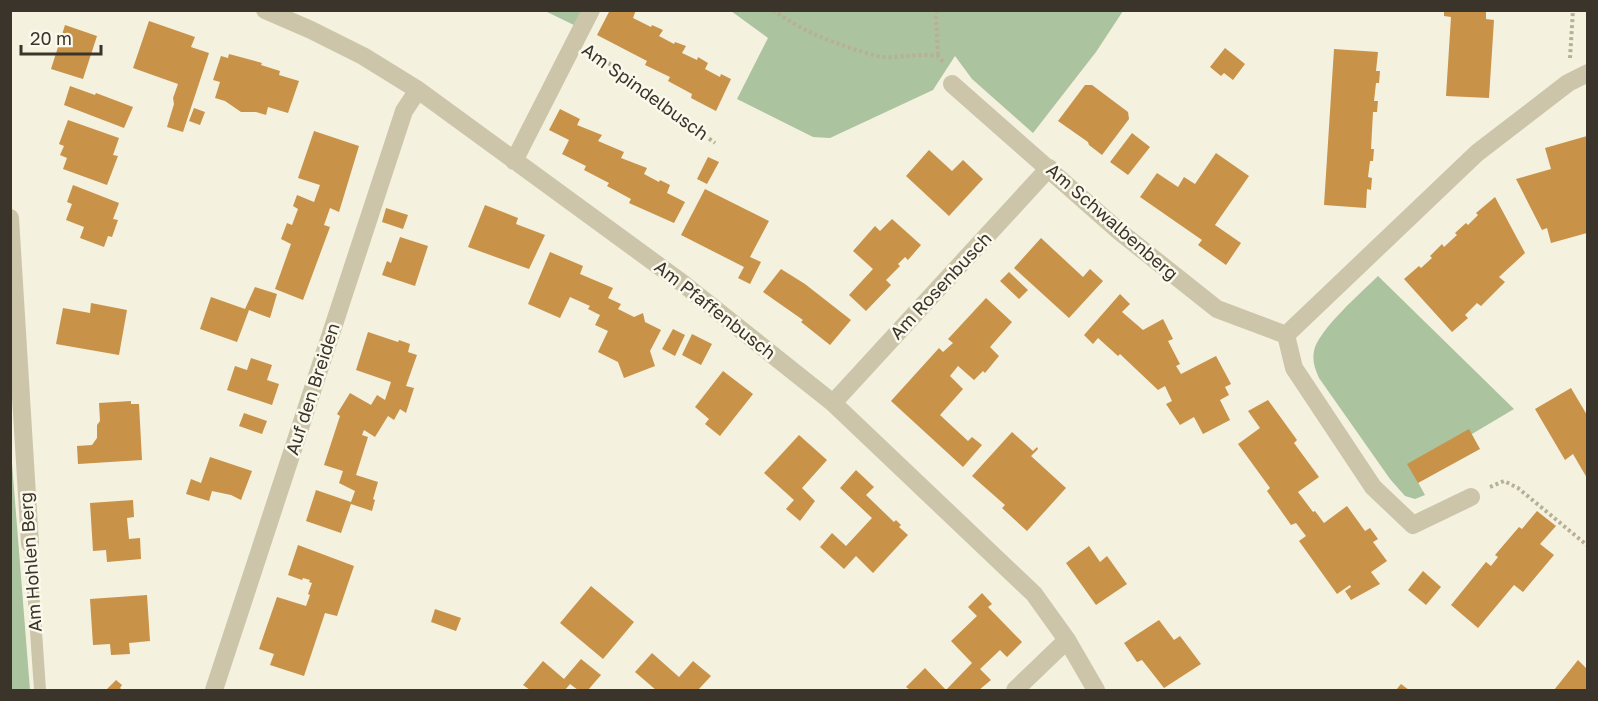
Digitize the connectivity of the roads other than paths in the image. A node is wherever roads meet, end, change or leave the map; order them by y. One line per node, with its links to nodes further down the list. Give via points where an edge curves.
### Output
1 (265, 10): 5 (street, Am Pfaffenbusch, via 363,56)
2 (591, 10): 6 (street, Am Spindelbusch)
3 (1587, 73): 9 (street, via 1568,82 1477,153)
4 (952, 84): 7 (street, Am Schwalbenberg)
5 (418, 90): 6 (street, Am Pfaffenbusch); 15 (street, Auf den Breiden, via 404,111)
6 (514, 161): 10 (street, Am Pfaffenbusch, via 681,282)
7 (1049, 168): 9 (street, Am Schwalbenberg, via 1120,232 1217,309); 10 (street, Am Rosenbusch)
8 (10, 218): 12 (street, Am Hohlen Berg)
9 (1286, 335): 11 (street, via 1294,368 1373,487 1413,525)
10 (833, 403): 13 (street, Am Pfaffenbusch, via 1034,594)
11 (1471, 497)
12 (30, 544): 14 (lane, Am Hohlen Berg)
13 (1067, 640): 16 (street); 17 (street, Am Pfaffenbusch)
14 (40, 690)
15 (214, 690)
16 (1015, 690)
17 (1096, 690)

